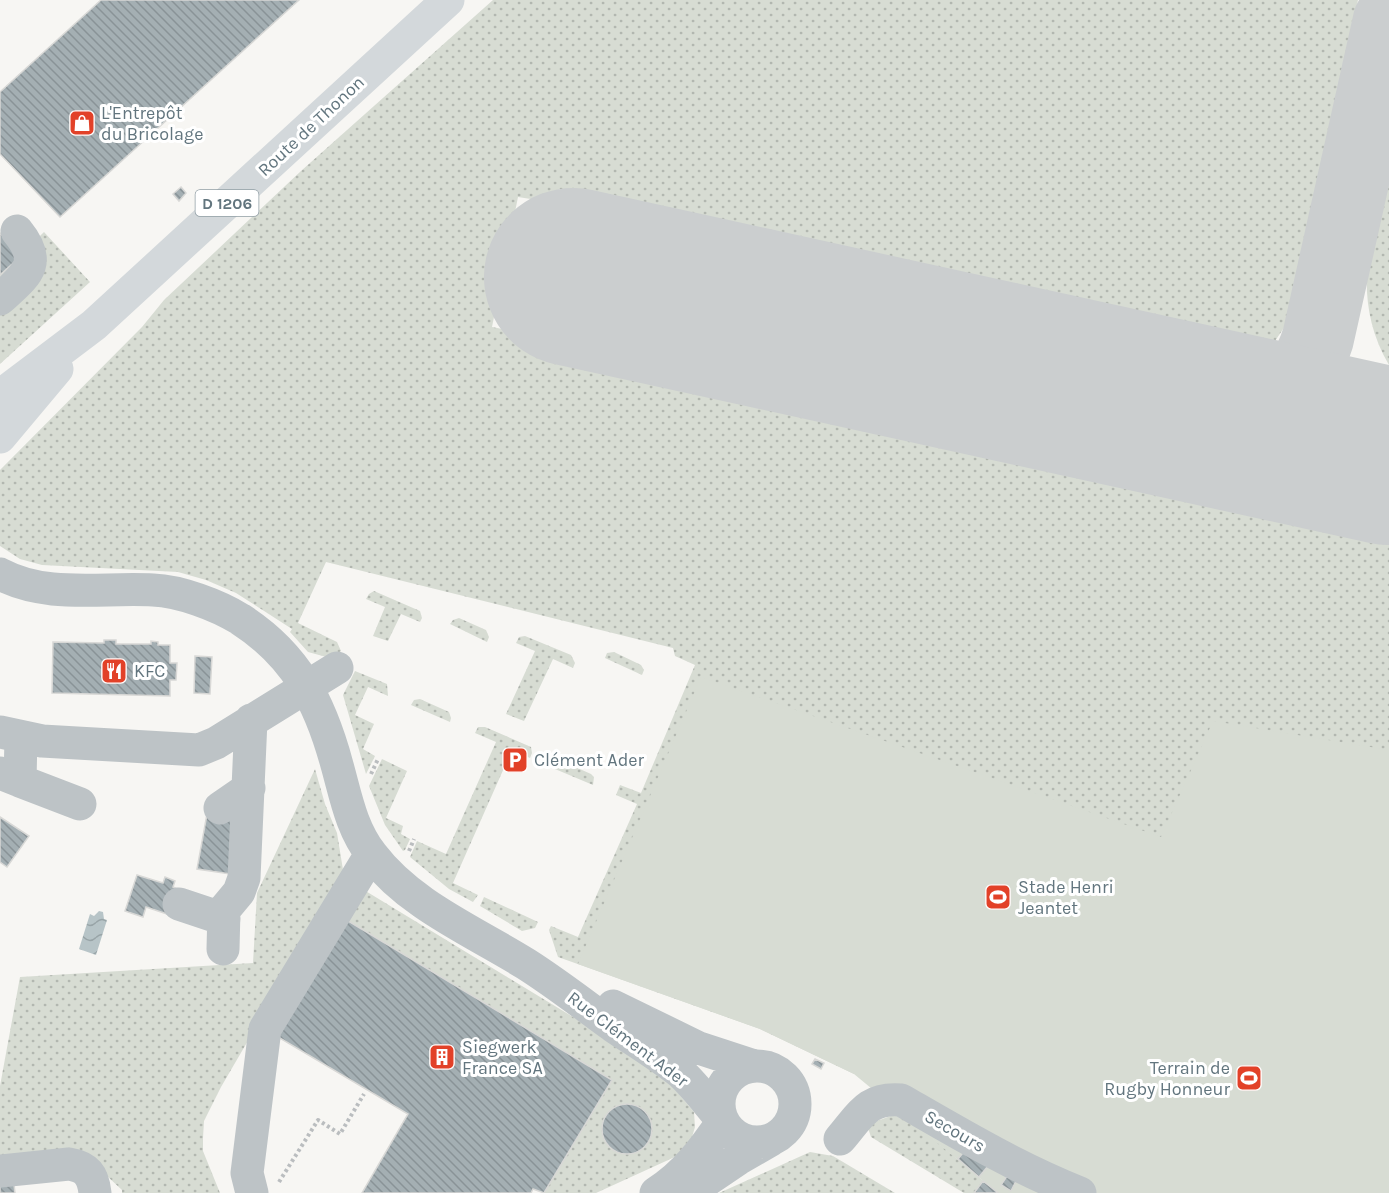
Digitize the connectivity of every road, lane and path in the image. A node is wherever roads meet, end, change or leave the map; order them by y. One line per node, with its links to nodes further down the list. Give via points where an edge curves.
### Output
1 (425, 0): 3 (street)
2 (448, 0): 3 (main road, Route de Thonon / D 1206)
3 (360, 81): 6 (main road, Route de Thonon / D 1206)
4 (17, 231): 5 (street, via 28,246 30,265 22,279)
5 (0, 299)
6 (94, 325): 7 (main road, Route de Thonon / D 1206); 8 (main road, Route de Thonon / D 1206)
7 (0, 396)
8 (0, 437)
9 (0, 574): 11 (street, Rue Clément Ader, via 46,589 156,590 213,604 262,633 283,652)
10 (337, 668): 11 (street)
11 (307, 686): 12 (street); 19 (street, Rue Clément Ader, via 325,726 345,802)
12 (251, 720): 13 (street, via 199,750 42,741); 15 (street)
13 (10, 735): 14 (street)
14 (10, 777): 16 (street)
15 (249, 788): 17 (street); 21 (street, via 244,878 239,892 224,910 223,934)
16 (80, 804)
17 (220, 808)
18 (414, 839): 20 (path)
19 (372, 855): 22 (street, Rue Clément Ader, via 422,902); 29 (street, via 265,1029 247,1173)
20 (406, 858)
21 (179, 904)
22 (527, 965): 23 (street, Rue Clément Ader, via 699,1048); 25 (street, Rue Clément Ader, via 682,1074)
23 (754, 1066): 25 (street, via 740,1070 724,1085 719,1103); 27 (street, Rue Clément Ader, via 775,1071 793,1093 795,1107 790,1121)
24 (364, 1094): 29 (path, via 340,1134 318,1120)
25 (723, 1121): 27 (street, Rue Clément Ader, via 734,1135 746,1141); 31 (street, via 700,1154)
26 (840, 1139): 33 (street, Secours, via 868,1106 887,1099 901,1100 1013,1164)
27 (771, 1140): 32 (street)
28 (0, 1171): 30 (street, via 75,1165 90,1173)
29 (263, 1191)
30 (95, 1193)
31 (656, 1193)
32 (688, 1193)
33 (1080, 1193)

